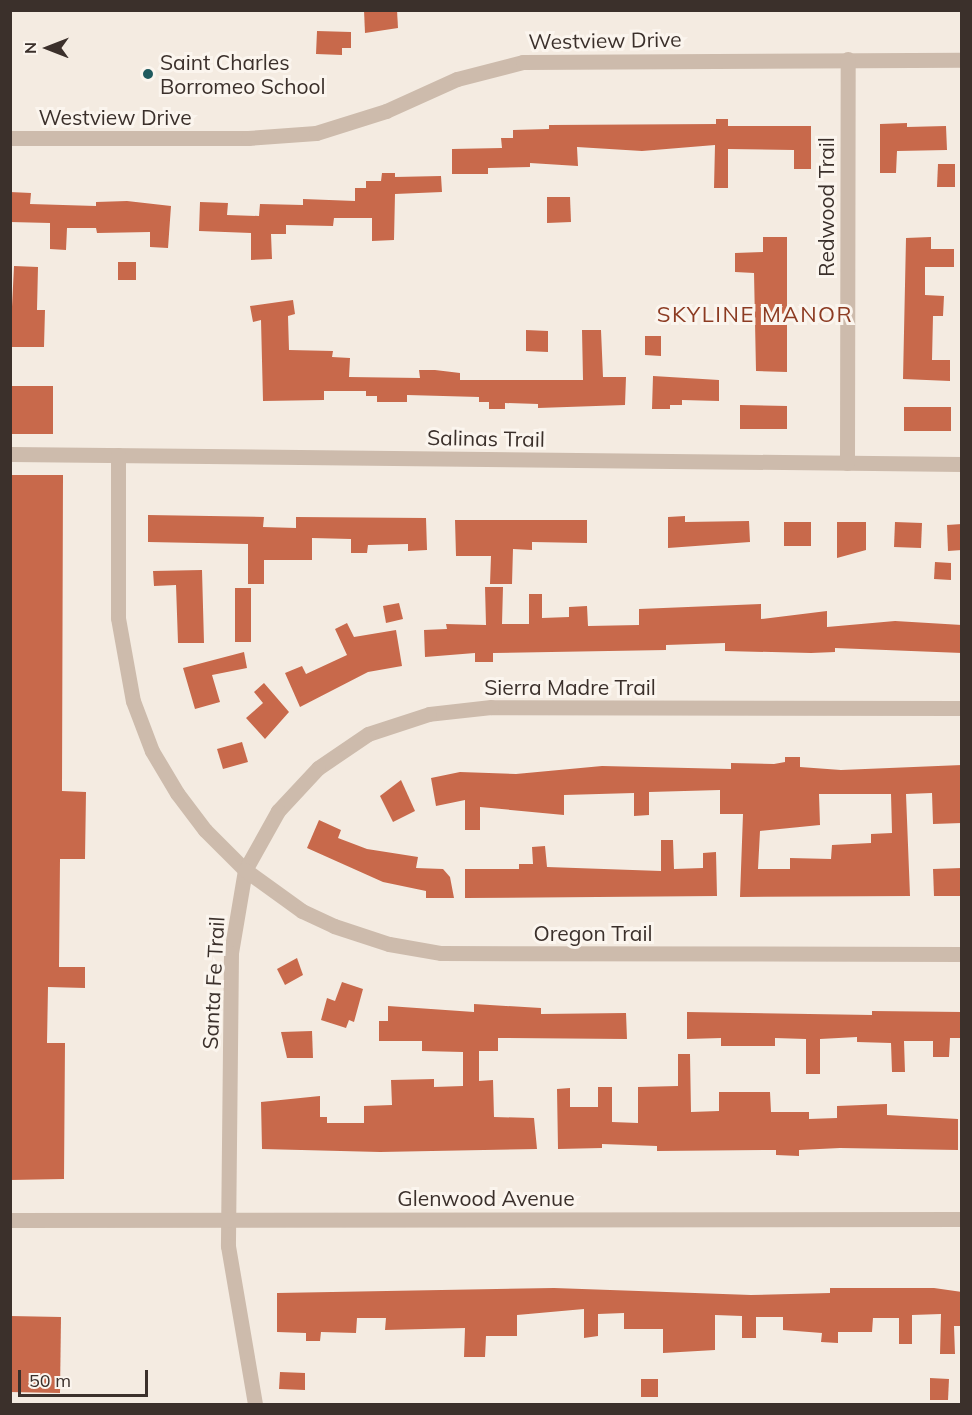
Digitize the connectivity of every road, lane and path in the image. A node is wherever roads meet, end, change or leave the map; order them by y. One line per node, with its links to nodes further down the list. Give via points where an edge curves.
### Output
1 (848, 59): 2 (street, Westview Drive); 3 (street, Westview Drive, via 523,62 457,79 386,111 316,133 248,138); 6 (street, Redwood Trail)
2 (962, 60)
3 (10, 138)
4 (10, 454): 5 (street, Salinas Trail)
5 (118, 455): 6 (street, Salinas Trail); 9 (street, via 118,618 133,701 152,751 177,793 205,830)
6 (847, 463): 7 (street, Salinas Trail)
7 (962, 464)
8 (962, 708): 9 (street, Sierra Madre Trail, via 491,707 429,714 368,734 318,768 278,812)
9 (245, 870): 10 (street, Oregon Trail, via 302,910 334,926 389,944 441,953); 13 (street, Santa Fe Trail, via 231,953)
10 (962, 954)
11 (962, 1219): 13 (street, Glenwood Avenue)
12 (10, 1220): 13 (street, Glenwood Avenue)
13 (229, 1220): 14 (street, Santa Fe Trail, via 229,1262)
14 (255, 1404)

